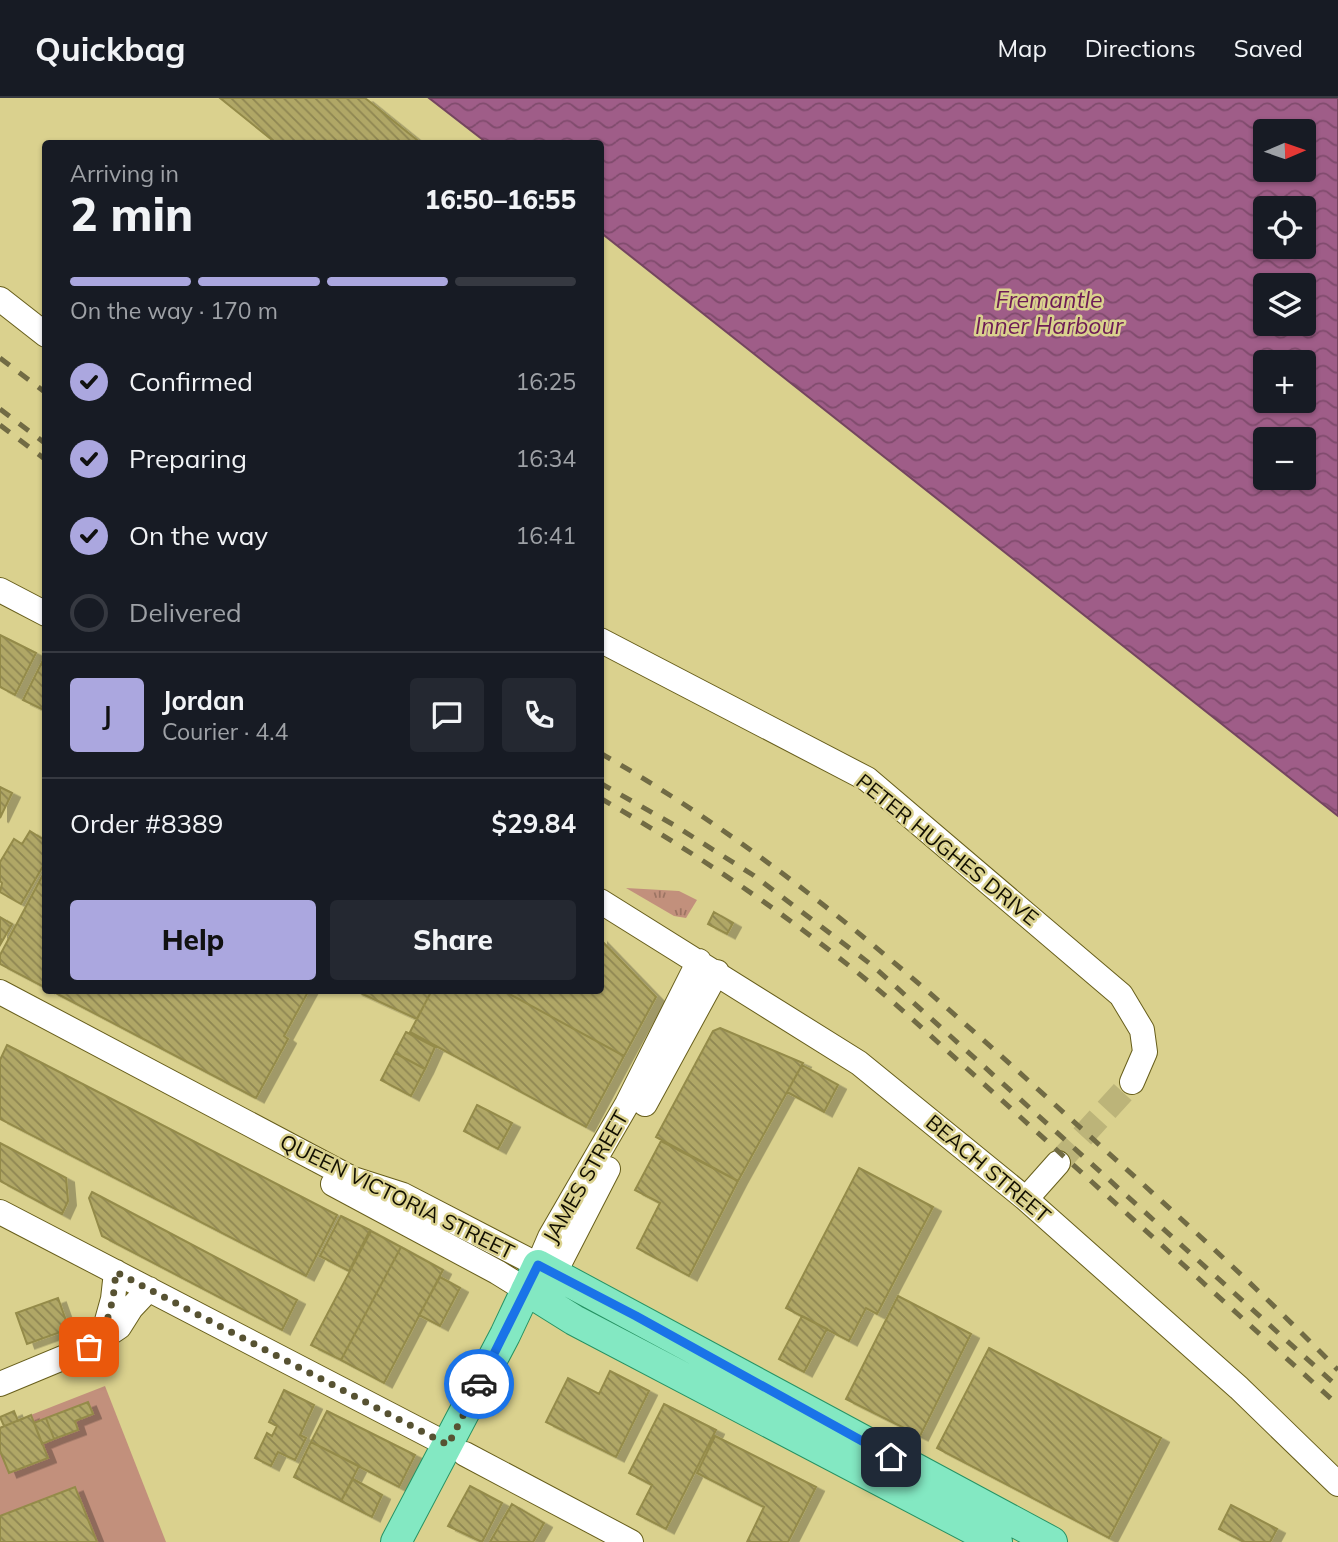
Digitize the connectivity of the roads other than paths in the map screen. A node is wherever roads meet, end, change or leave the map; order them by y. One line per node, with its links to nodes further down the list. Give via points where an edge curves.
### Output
1 (0, 299): 2 (street)
2 (42, 332)
3 (0, 590): 4 (street)
4 (42, 612)
5 (604, 642): 10 (street, PETER HUGHES DRIVE, via 867,779 1121,995 1142,1030 1145,1052)
6 (604, 903): 7 (street, BEACH STREET)
7 (708, 967): 12 (street, BEACH STREET, via 859,1063); 15 (street, JAMES STREET, via 550,1237)
8 (0, 992): 15 (street, QUEEN VICTORIA STREET, via 353,1179 403,1195)
9 (0, 1007): 15 (street, QUEEN VICTORIA STREET, via 497,1272)
10 (1132, 1082)
11 (1058, 1163): 12 (street)
12 (1026, 1199): 20 (street, BEACH STREET, via 1239,1388)
13 (0, 1212): 14 (street)
14 (116, 1272): 16 (street); 17 (street)
15 (540, 1282): 19 (main road, JAMES STREET); 24 (main road, QUEEN VICTORIA STREET, via 574,1320); 25 (main road, QUEEN VICTORIA STREET)
16 (149, 1289): 17 (street, via 120,1327); 19 (street)
17 (102, 1339): 18 (street)
18 (0, 1384)
19 (456, 1450): 21 (main road, JAMES STREET); 22 (main road, JAMES STREET); 23 (street)
20 (1338, 1484)
21 (396, 1542)
22 (418, 1542)
23 (631, 1542)
24 (997, 1542)
25 (1052, 1542)

